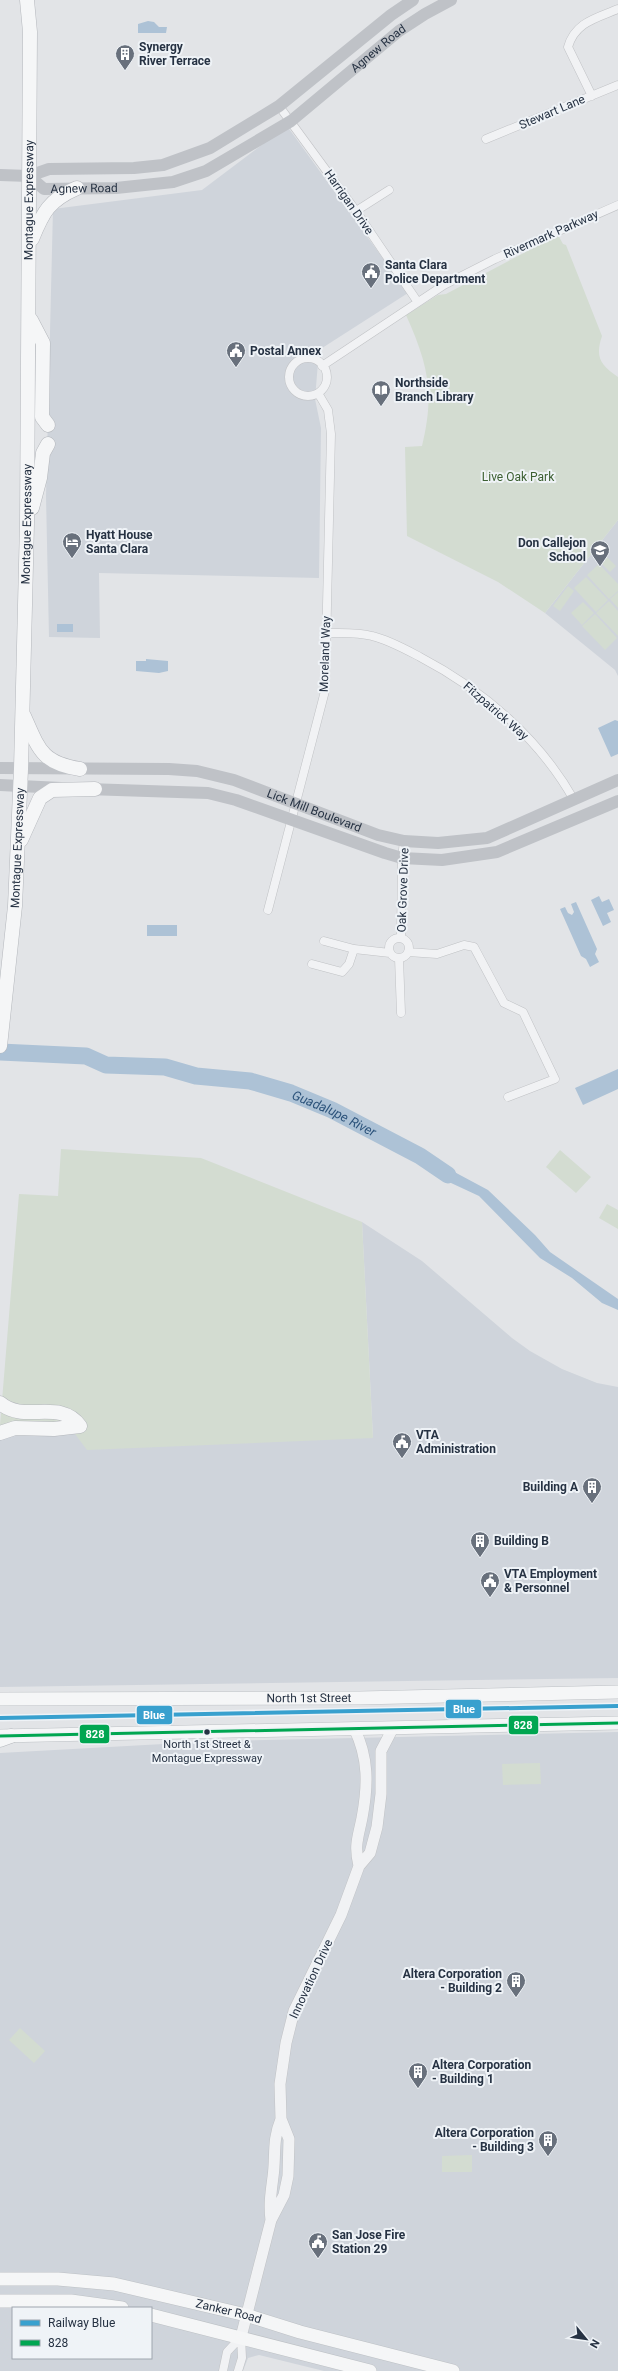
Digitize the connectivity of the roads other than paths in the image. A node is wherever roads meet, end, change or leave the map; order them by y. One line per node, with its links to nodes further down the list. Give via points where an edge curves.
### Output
1 (27, 0): 11 (highway, Montague Expressway, via 30,32)
2 (413, 0): 7 (main road, Agnew Road)
3 (451, 0): 8 (main road, Agnew Road, via 400,31)
4 (618, 9): 6 (street, via 582,24 570,38 568,47)
5 (618, 85): 6 (street, Stewart Lane)
6 (592, 96): 9 (street, Stewart Lane)
7 (279, 106): 8 (street, Harrigan Drive); 11 (main road, Agnew Road, via 210,148 163,165 51,169)
8 (291, 120): 12 (main road, Agnew Road, via 206,171 173,182 116,188); 15 (street, Harrigan Drive)
9 (486, 139)
10 (0, 175): 11 (main road)
11 (29, 176): 12 (main road, Agnew Road, via 44,189); 16 (highway, Montague Expressway)
12 (77, 188): 16 (highway, via 50,203 40,218)
13 (389, 190): 15 (street)
14 (618, 204): 17 (street, Rivermark Parkway, via 495,259)
15 (356, 211): 17 (street, Harrigan Drive)
16 (30, 245): 18 (highway, Montague Expressway)
17 (417, 301): 19 (street, Rivermark Parkway)
18 (30, 317): 21 (highway, via 43,344 42,417); 23 (highway, Montague Expressway)
19 (322, 366): 20 (street, via 326,378); 20 (street, via 310,359 298,361 288,378 298,393 306,396)
20 (318, 393): 24 (street, Moreland Way, via 328,410 330,425)
21 (48, 425)
22 (48, 444): 23 (highway, via 43,453 40,478)
23 (27, 523): 25 (highway, Montague Expressway)
24 (327, 633): 33 (street, Fitzpatrick Way, via 364,634 374,637 403,648 469,685 514,724 549,760); 35 (street, Moreland Way, via 325,692)
25 (22, 713): 27 (highway, Montague Expressway); 28 (highway, via 44,755 62,766)
26 (0, 768): 27 (main road, Lick Mill Boulevard)
27 (21, 769): 28 (main road, Lick Mill Boulevard); 31 (highway, Montague Expressway)
28 (80, 769): 35 (main road, Lick Mill Boulevard, via 197,771 234,780)
29 (618, 780): 33 (main road, Lick Mill Boulevard)
30 (0, 785): 31 (main road, Lick Mill Boulevard)
31 (19, 786): 32 (main road, Lick Mill Boulevard); 38 (highway, Montague Expressway)
32 (94, 789): 36 (main road, Lick Mill Boulevard, via 208,793); 38 (highway, via 52,790 40,798)
33 (574, 800): 37 (main road, Lick Mill Boulevard, via 482,840 438,843)
34 (618, 801): 39 (main road, Lick Mill Boulevard, via 497,852 442,860)
35 (296, 802): 36 (street, Moreland Way); 37 (main road, Lick Mill Boulevard, via 378,834)
36 (291, 819): 39 (main road, Lick Mill Boulevard); 40 (street, Moreland Way)
37 (404, 841): 39 (street, Oak Grove Drive)
38 (18, 848): 49 (highway, Montague Expressway, via 11,958)
39 (402, 858): 41 (street, Oak Grove Drive)
40 (268, 910)
41 (401, 938): 44 (street, Oak Grove Drive, via 408,945); 45 (street, Oak Grove Drive, via 392,941 389,946)
42 (324, 941): 43 (street)
43 (354, 949): 45 (street); 47 (street, via 349,964 342,972)
44 (408, 952): 46 (street); 50 (street, via 437,954 464,945 474,947 504,1003 523,1012 555,1079)
45 (390, 953): 46 (street, via 393,957)
46 (399, 958): 48 (street)
47 (312, 964)
48 (401, 1013)
49 (0, 1046)
50 (508, 1097)
51 (0, 1403): 52 (highway, via 5,1408 20,1413 66,1413 76,1419 80,1426 54,1429 15,1428)
52 (0, 1433)
53 (618, 1692): 54 (main road, North 1st Street, via 360,1698)
54 (0, 1699)
55 (618, 1723): 57 (main road)
56 (354, 1728): 57 (main road); 58 (main road); 59 (street, Innovation Drive, via 364,1752 366,1765 365,1805 355,1850)
57 (393, 1728): 59 (street, Innovation Drive, via 381,1751 381,1794 377,1827 370,1853)
58 (4, 1737)
59 (359, 1866): 60 (street, Innovation Drive, via 341,1916 294,2011 280,2084)
60 (281, 2119): 61 (street, Innovation Drive, via 274,2136 273,2177 269,2197); 61 (street, Innovation Drive, via 289,2139 290,2160 284,2195)
61 (271, 2220): 65 (street, Innovation Drive)
62 (0, 2279): 65 (main road, Zanker Road, via 58,2278 114,2284)
63 (0, 2301): 64 (main road, via 71,2301)
64 (115, 2307)
65 (246, 2314): 67 (street, Innovation Drive); 71 (main road, Zanker Road, via 300,2332)
66 (152, 2315): 67 (main road, Zanker Road)
67 (241, 2337): 68 (street, via 226,2352); 69 (street, Innovation Drive, via 242,2358); 70 (main road, Zanker Road)
68 (223, 2371)
69 (238, 2371)
70 (370, 2371)
71 (453, 2371)

